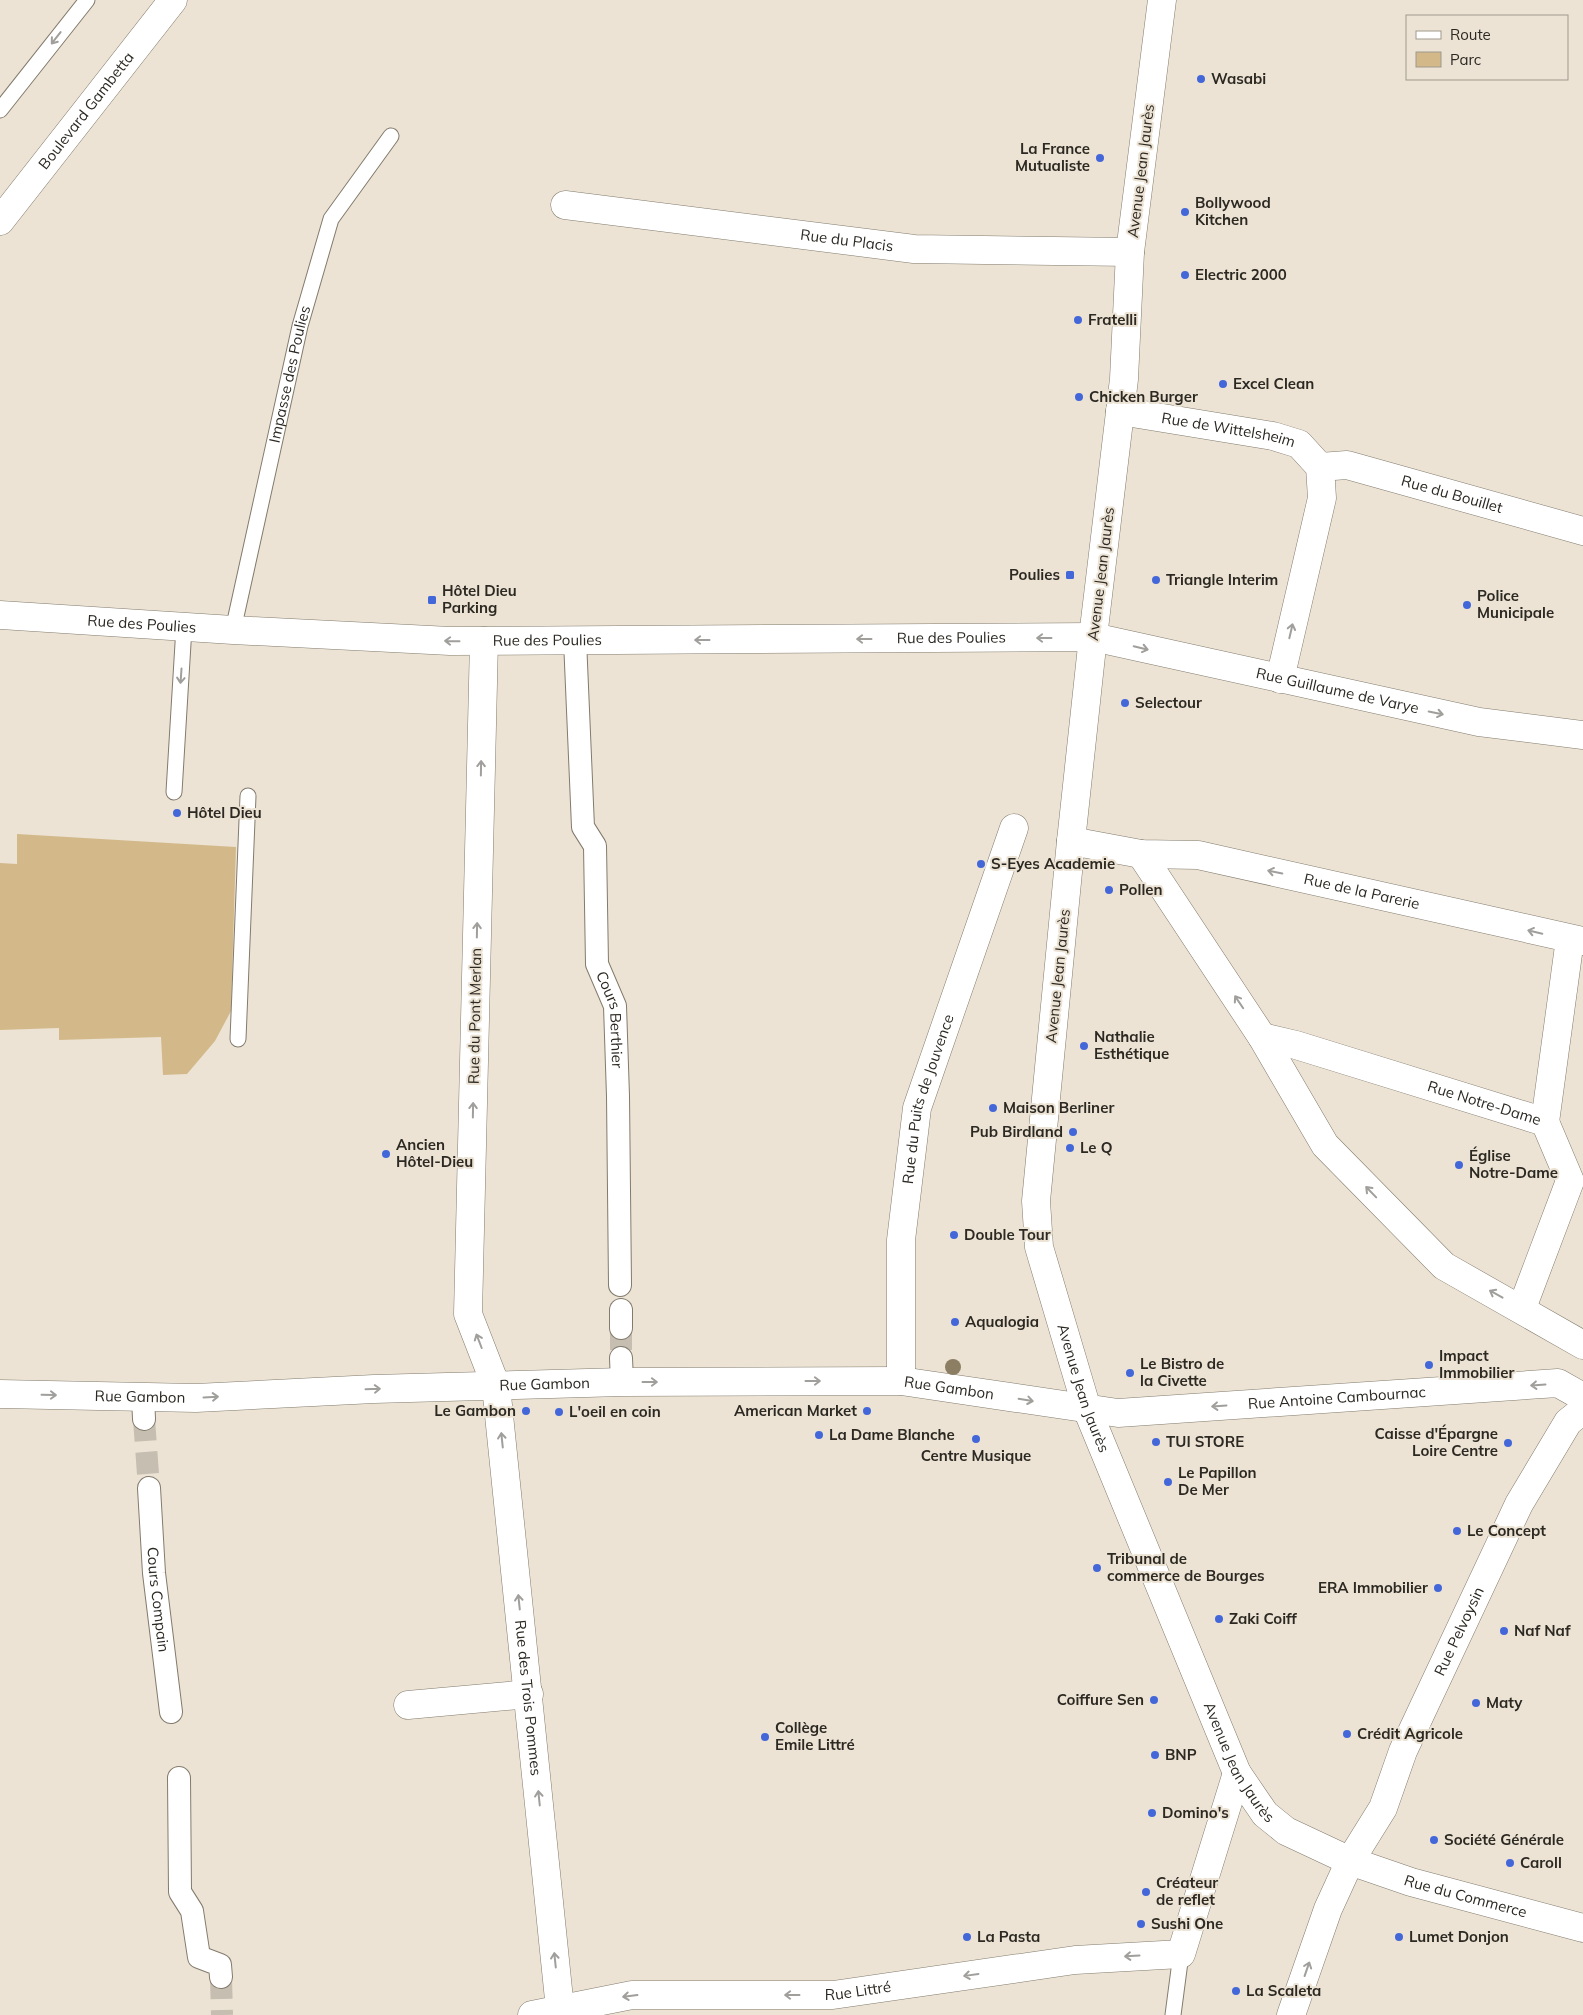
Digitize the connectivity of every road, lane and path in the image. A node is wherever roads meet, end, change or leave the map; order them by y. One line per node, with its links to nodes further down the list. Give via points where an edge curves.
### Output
1 (87, 0): 4 (lane, one-way to 4)
2 (173, 0): 7 (street, Boulevard Gambetta)
3 (1162, 0): 8 (street, Avenue Jean Jaurès)
4 (0, 110)
5 (391, 136): 14 (lane, Impasse des Poulies, via 331,219 300,326)
6 (565, 204): 8 (street, Rue du Placis, via 914,249)
7 (0, 221)
8 (1130, 252): 9 (street, Avenue Jean Jaurès)
9 (1120, 411): 10 (street, Rue de Wittelsheim, via 1273,436 1299,444); 15 (street, Avenue Jean Jaurès)
10 (1320, 467): 11 (street, Rue du Bouillet, via 1347,465); 18 (street, one-way to 10, via 1322,498)
11 (1583, 531)
12 (0, 616): 13 (street, Rue des Poulies)
13 (184, 627): 14 (street, Rue des Poulies); 20 (lane, one-way to 20)
14 (233, 630): 17 (street, Rue des Poulies, one-way to 14)
15 (1093, 637): 16 (street, Rue des Poulies, one-way to 16); 18 (street, Rue Guillaume de Varye, one-way to 18); 23 (street, Avenue Jean Jaurès)
16 (575, 640): 17 (street, Rue des Poulies); 29 (street, Cours Berthier, via 583,827 595,846 598,964 615,1006)
17 (484, 641): 33 (street, Rue du Pont Merlan, one-way to 17, via 468,1314)
18 (1280, 679): 19 (street, Rue Guillaume de Varye, one-way to 19, via 1479,722)
19 (1583, 735)
20 (174, 792)
21 (248, 796): 27 (lane)
22 (1014, 828): 32 (street, Rue du Puits de Jouvence, via 917,1108 901,1240)
23 (1071, 841): 24 (street); 36 (street, Avenue Jean Jaurès, via 1036,1201 1039,1247)
24 (1141, 854): 25 (street, Rue de la Parerie, one-way to 24, via 1198,855); 26 (street, one-way to 24)
25 (1576, 940): 28 (street)
26 (1262, 1037): 28 (street, Rue Notre-Dame); 30 (street, one-way to 26, via 1444,1266 1325,1145)
27 (238, 1039)
28 (1545, 1122): 30 (street, Rue Notre-Dame, via 1570,1181)
29 (620, 1285)
30 (1522, 1308): 31 (street)
31 (1583, 1345)
32 (901, 1381): 33 (street, Rue Gambon, one-way to 32, via 621,1370); 36 (street, Rue Gambon, one-way to 36)
33 (496, 1386): 34 (street, Rue Gambon, one-way to 33, via 144,1408 196,1398); 39 (street, Rue des Trois Pommes, one-way to 33)
34 (0, 1394)
35 (1583, 1397): 36 (street, Rue Antoine Cambournac, one-way to 36, via 1558,1383 1118,1413)
36 (1087, 1409): 42 (street, Avenue Jean Jaurès)
37 (1583, 1410): 44 (street, Rue Pelvoysin, via 1568,1422 1519,1504 1403,1751 1383,1808)
38 (149, 1488): 41 (street, Cours Compain, via 154,1573)
39 (529, 1694): 40 (street); 48 (street, Rue des Trois Pommes, one-way to 39)
40 (408, 1705)
41 (171, 1712)
42 (1237, 1773): 44 (street, Avenue Jean Jaurès, via 1265,1814 1286,1831); 46 (street)
43 (179, 1778): 47 (street, via 180,1892 192,1911 199,1957 220,1965)
44 (1350, 1861): 45 (street, Rue du Commerce, via 1411,1882); 51 (street, Rue Pelvoysin, one-way to 44, via 1328,1910)
45 (1583, 1928)
46 (1181, 1954): 48 (street, Rue Littré, one-way to 48, via 1075,1960 833,1995 632,1994); 50 (lane)
47 (221, 1977)
48 (560, 2009): 49 (street, Rue Littré)
49 (532, 2015)
50 (1173, 2015)
51 (1291, 2015)

